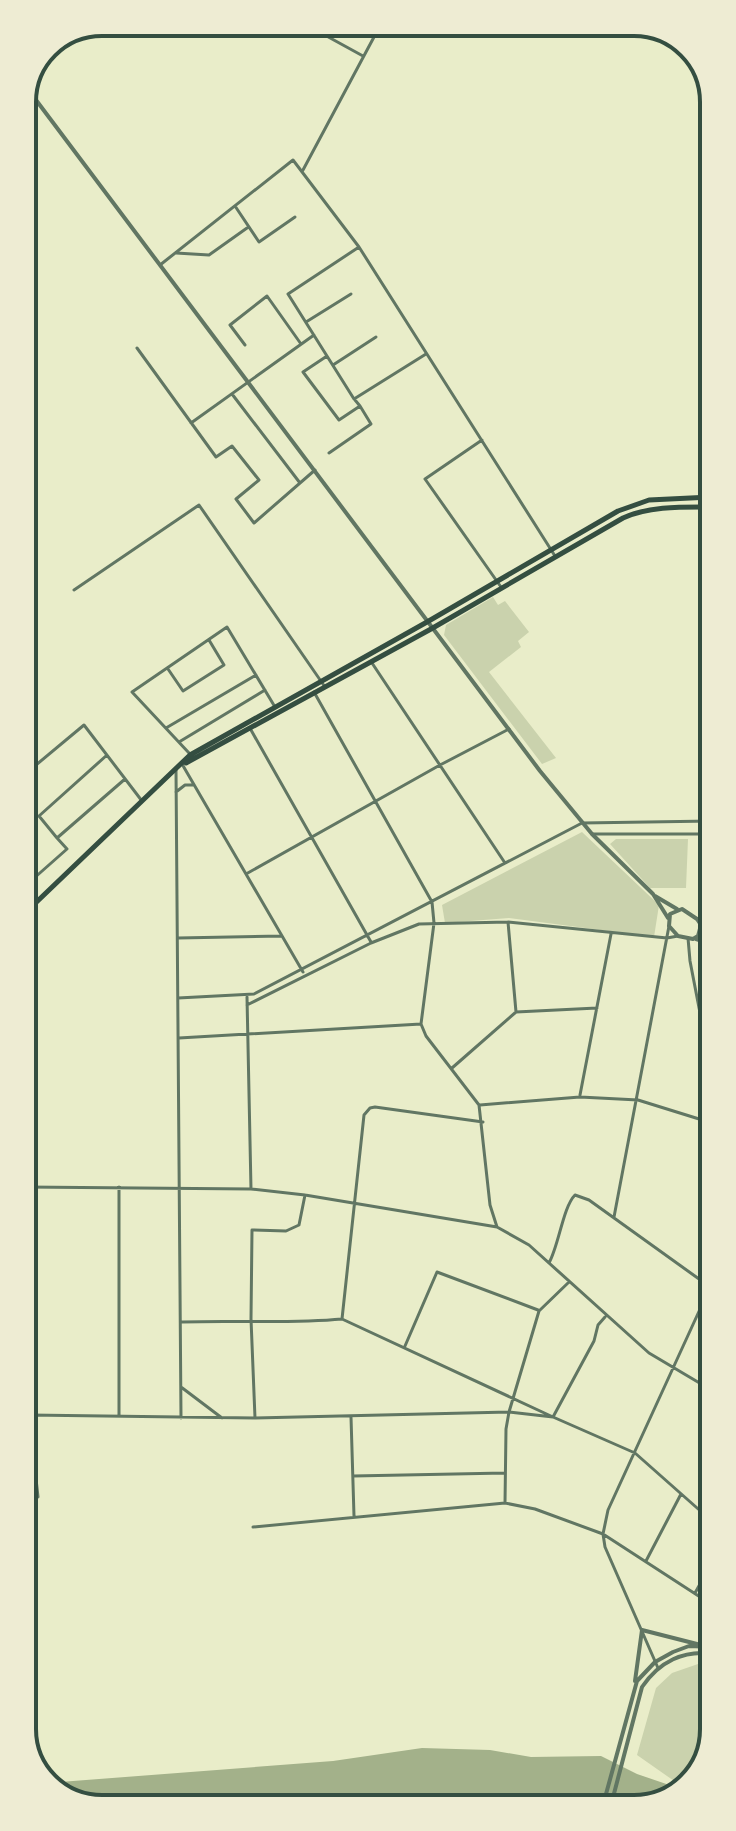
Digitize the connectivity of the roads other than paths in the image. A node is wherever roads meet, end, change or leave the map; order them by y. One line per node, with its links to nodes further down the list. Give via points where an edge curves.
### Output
1 (374, 36): 3 (street)
2 (328, 37): 3 (street)
3 (363, 56): 5 (street)
4 (36, 100): 11 (street)
5 (303, 170): 6 (street, via 293,160); 9 (street)
6 (235, 206): 8 (street); 10 (street)
7 (295, 217): 8 (street, via 259,242)
8 (249, 227): 10 (street, via 209,255)
9 (359, 247): 13 (street, via 288,294); 19 (street)
10 (176, 253): 11 (street)
11 (160, 265): 22 (street)
12 (351, 294): 13 (street)
13 (306, 322): 14 (street)
14 (314, 335): 16 (street); 20 (street)
15 (376, 337): 21 (street)
16 (301, 344): 17 (street, via 267,296 230,325); 22 (street)
17 (245, 345)
18 (137, 348): 26 (street)
19 (426, 354): 24 (street); 27 (street)
20 (327, 356): 21 (street); 25 (street, via 303,372 339,420)
21 (333, 365): 24 (street)
22 (249, 382): 23 (street); 29 (street)
23 (232, 394): 26 (street); 30 (street)
24 (354, 399): 25 (street)
25 (360, 406): 28 (street, via 371,424)
26 (191, 423): 30 (street, via 216,457 232,446 259,480 236,499 254,523)
27 (482, 440): 33 (street); 35 (street, via 425,479)
28 (329, 453)
29 (315, 470): 30 (street); 38 (street)
30 (300, 483)
31 (700, 497): 33 (main road, via 633,504)
32 (700, 508): 34 (main road, via 635,512)
33 (552, 549): 34 (street); 35 (main road)
34 (556, 558): 36 (main road)
35 (497, 580): 36 (street); 38 (main road)
36 (502, 588): 39 (main road)
37 (74, 590): 45 (street, via 199,505)
38 (427, 622): 39 (street); 41 (main road)
39 (431, 629): 42 (main road); 53 (street)
40 (209, 640): 43 (street); 43 (street, via 224,665 183,691); 44 (street, via 227,627)
41 (367, 656): 42 (street); 45 (main road)
42 (371, 662): 47 (main road); 59 (street)
43 (167, 668): 52 (street, via 132,692)
44 (256, 675): 48 (street); 52 (street)
45 (321, 680): 46 (main road); 47 (street)
46 (311, 686): 49 (street); 50 (main road)
47 (326, 687): 49 (main road)
48 (265, 690): 50 (street); 54 (street)
49 (315, 693): 51 (main road); 65 (street)
50 (275, 707): 51 (main road)
51 (248, 726): 56 (main road); 70 (street)
52 (165, 728): 54 (street)
53 (509, 729): 59 (street); 67 (street)
54 (178, 742): 56 (street)
55 (107, 755): 58 (street, via 84,725); 61 (street); 71 (street, via 39,816)
56 (193, 757): 57 (main road)
57 (182, 764): 60 (main road); 62 (street)
58 (36, 765)
59 (440, 765): 65 (street); 72 (street)
60 (176, 770): 63 (street); 64 (main road)
61 (125, 779): 64 (street); 71 (street)
62 (194, 785): 63 (street); 73 (street)
63 (176, 792): 91 (street)
64 (142, 801): 77 (main road)
65 (376, 801): 70 (street); 76 (street)
66 (700, 821): 67 (street)
67 (582, 823): 68 (street); 72 (street)
68 (592, 834): 69 (street); 75 (street)
69 (700, 834)
70 (312, 837): 73 (street); 89 (street)
71 (57, 838): 74 (street, via 67,849)
72 (505, 863): 76 (street)
73 (246, 874): 88 (street)
74 (36, 876)
75 (653, 894): 78 (street); 79 (street)
76 (432, 902): 83 (street); 89 (street)
77 (36, 903)
78 (677, 909): 79 (street); 80 (street)
79 (668, 918): 84 (street)
80 (697, 919): 81 (street); 85 (street)
81 (700, 920)
82 (508, 922): 83 (street); 87 (street); 102 (street)
83 (434, 923): 95 (street, via 413,925); 104 (street)
84 (669, 926): 90 (street); 92 (street)
85 (700, 928)
86 (700, 932): 93 (street)
87 (611, 934): 92 (street); 101 (street)
88 (282, 936): 91 (street); 96 (street)
89 (367, 936): 95 (street); 96 (street)
90 (678, 936): 92 (street); 93 (street)
91 (177, 938): 99 (street)
92 (667, 938): 109 (street)
93 (690, 939): 94 (street); 103 (street)
94 (700, 941)
95 (371, 943): 97 (street)
96 (302, 970): 97 (street); 98 (street)
97 (306, 976): 100 (street)
98 (247, 995): 99 (street); 100 (street)
99 (178, 998): 106 (street)
100 (247, 1005): 105 (street)
101 (597, 1008): 102 (street); 108 (street)
102 (516, 1012): 107 (street)
103 (700, 1013)
104 (421, 1024): 105 (street); 107 (street)
105 (248, 1034): 106 (street); 116 (street)
106 (179, 1038): 115 (street)
107 (452, 1068): 110 (street)
108 (580, 1097): 109 (street); 110 (street)
109 (638, 1100): 111 (street); 119 (street)
110 (479, 1105): 112 (street)
111 (700, 1119)
112 (483, 1122): 118 (street, via 370,1108 364,1115); 120 (street, via 490,1205)
113 (36, 1187): 114 (street)
114 (119, 1187): 115 (street); 137 (street)
115 (181, 1188): 116 (street); 129 (street)
116 (251, 1189): 117 (street)
117 (305, 1195): 118 (street); 127 (street, via 299,1225 286,1231 252,1230)
118 (356, 1203): 120 (street); 128 (street)
119 (614, 1217): 121 (street, via 589,1200 572,1197); 122 (street)
120 (497, 1227): 121 (street)
121 (549, 1263): 123 (street)
122 (700, 1280)
123 (569, 1282): 125 (street); 126 (street)
124 (700, 1309): 131 (street)
125 (539, 1311): 130 (street, via 437,1272); 134 (street)
126 (605, 1317): 131 (street); 139 (street)
127 (251, 1319): 128 (street); 129 (street); 142 (street)
128 (342, 1319): 130 (street)
129 (182, 1322): 133 (street)
130 (405, 1346): 134 (street)
131 (673, 1370): 132 (street); 143 (street)
132 (700, 1384)
133 (181, 1387): 140 (street); 141 (street)
134 (514, 1399): 135 (street); 139 (street)
135 (509, 1412): 138 (street); 139 (street); 144 (street)
136 (36, 1415): 137 (street)
137 (119, 1415): 140 (street)
138 (351, 1417): 142 (street); 145 (street)
139 (553, 1417): 143 (street)
140 (181, 1418): 141 (street)
141 (222, 1418): 142 (street)
142 (255, 1418)
143 (635, 1453): 147 (street); 153 (street, via 608,1510)
144 (505, 1473): 145 (street); 149 (street)
145 (353, 1476): 151 (street)
146 (36, 1479): 148 (street)
147 (681, 1494): 150 (street); 154 (street)
148 (38, 1497)
149 (505, 1503): 151 (street); 153 (street)
150 (700, 1511)
151 (354, 1516): 152 (street)
152 (253, 1527)
153 (603, 1534): 154 (street); 158 (street)
154 (646, 1561): 156 (street)
155 (700, 1584): 156 (street)
156 (695, 1593): 157 (street)
157 (700, 1596)
158 (642, 1630): 159 (street); 162 (street); 164 (street)
159 (700, 1644)
160 (700, 1646): 162 (street)
161 (700, 1652): 163 (street)
162 (655, 1662): 163 (street); 164 (street)
163 (658, 1668): 166 (street, via 642,1687)
164 (631, 1695): 165 (street)
165 (606, 1795)
166 (614, 1795)

